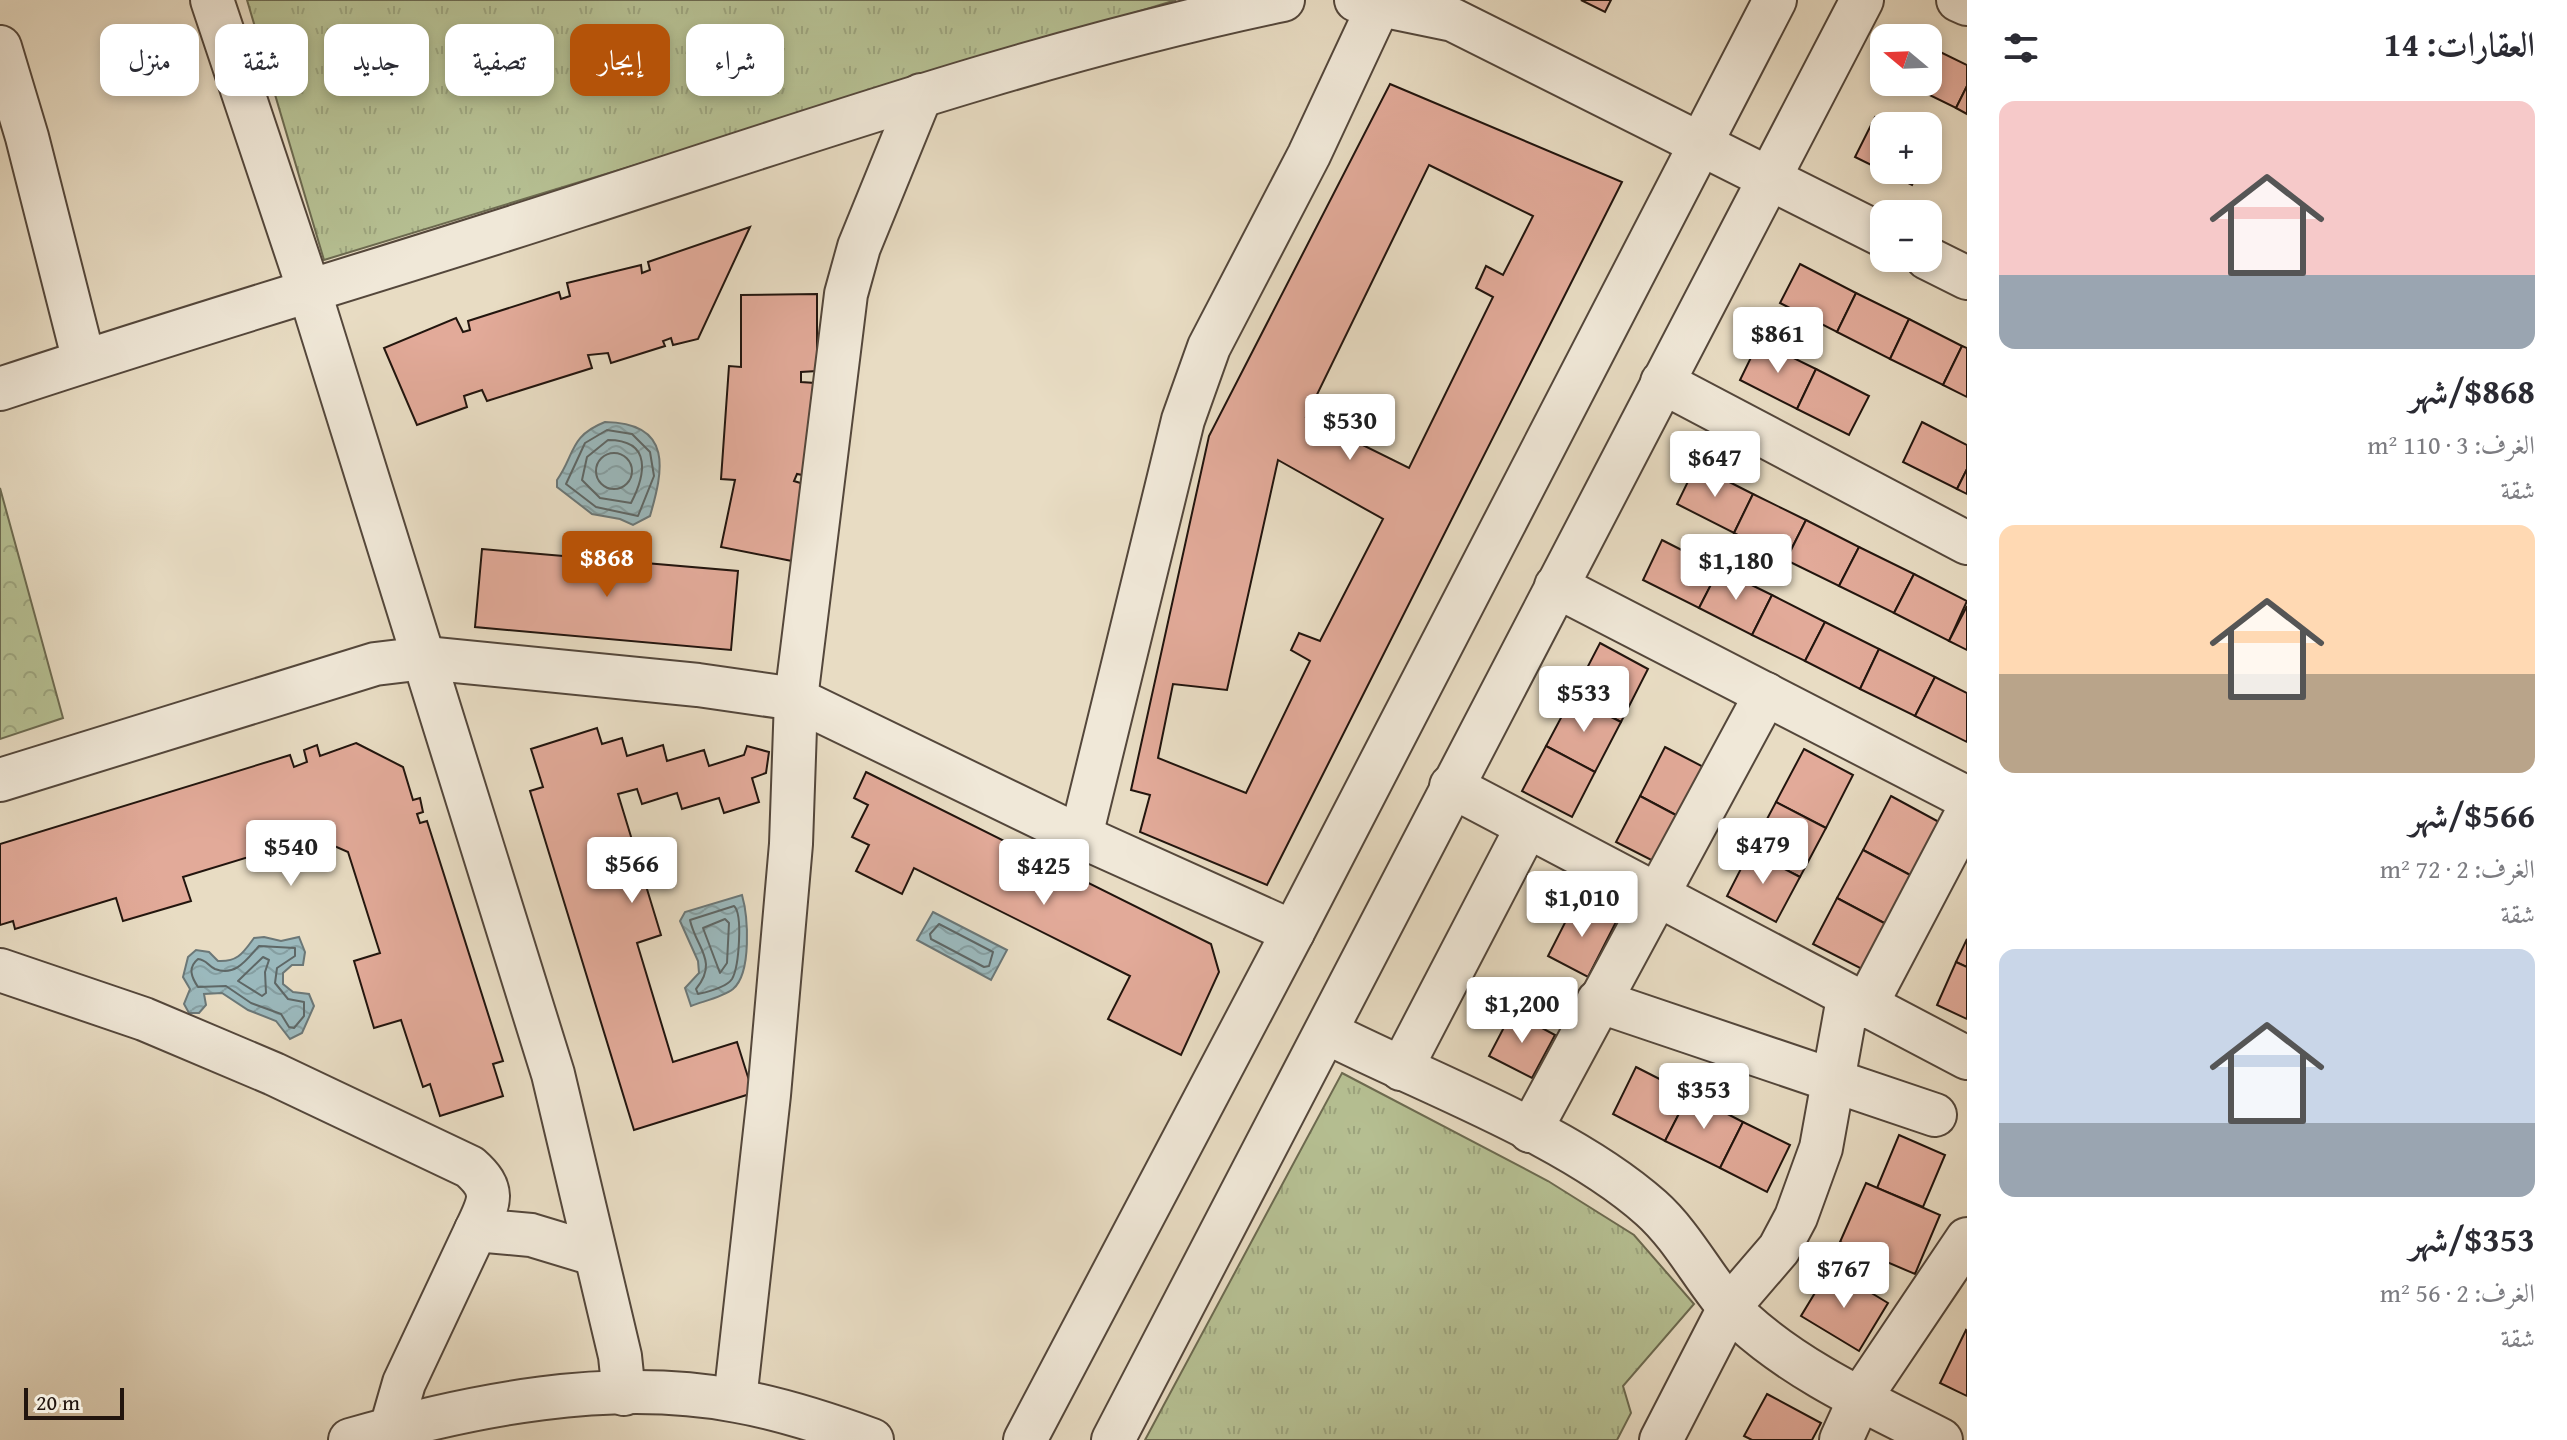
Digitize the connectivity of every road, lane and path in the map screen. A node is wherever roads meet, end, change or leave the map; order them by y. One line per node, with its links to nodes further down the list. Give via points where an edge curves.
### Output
1 (212, 0): 17 (street)
2 (1283, 0): 10 (street, via 1158,26)
3 (1775, 0): 12 (street)
4 (1862, 0): 13 (street)
5 (1958, 0): 7 (street)
6 (1367, 2): 8 (street); 31 (street, via 1309,155 1209,347 1183,420)
7 (1967, 4)
8 (1458, 10): 12 (street)
9 (0, 47): 11 (street)
10 (921, 95): 17 (street); 25 (street, via 859,247 846,294)
11 (14, 141): 18 (street)
12 (1701, 143): 13 (street); 33 (street)
13 (1773, 177): 14 (street); 19 (street)
14 (1870, 229)
15 (1942, 266): 16 (street)
16 (1967, 278)
17 (310, 293): 18 (street); 23 (street)
18 (84, 361): 20 (street)
19 (1662, 382): 21 (street); 22 (street)
20 (0, 389)
21 (1967, 543)
22 (1556, 586): 24 (street); 27 (street)
23 (425, 658): 25 (street); 26 (street, via 334,675); 45 (street, via 553,1074)
24 (1766, 694): 28 (street); 32 (street)
25 (796, 699): 31 (street); 49 (street, via 791,844 772,1064)
26 (0, 780)
27 (1451, 786): 30 (street); 37 (street)
28 (1967, 798)
29 (1967, 813): 36 (street)
30 (1527, 827): 32 (street); 39 (street)
31 (1081, 836): 33 (street)
32 (1657, 897): 35 (street); 36 (street)
33 (1293, 932): 53 (street)
34 (0, 970): 43 (street, via 144,1019 470,1167 486,1181 489,1193)
35 (1598, 1001): 40 (street); 42 (street)
36 (1856, 1003): 38 (street); 40 (street)
37 (1326, 1032): 39 (street); 54 (street)
38 (1967, 1058)
39 (1401, 1069): 42 (street)
40 (1834, 1083): 41 (street); 46 (street, via 1821,1148 1796,1217 1779,1249)
41 (1935, 1115)
42 (1530, 1131): 46 (street, via 1651,1209)
43 (476, 1230): 45 (street, via 531,1235); 50 (street, via 404,1383)
44 (1967, 1239): 48 (street)
45 (594, 1254): 47 (street, via 620,1356)
46 (1730, 1306): 48 (street, via 1794,1360); 55 (street)
47 (624, 1394): 49 (street); 50 (street, via 532,1400)
48 (1860, 1398): 56 (street); 57 (street)
49 (735, 1400): 52 (street)
50 (391, 1428): 51 (street)
51 (350, 1440)
52 (872, 1440)
53 (1025, 1440)
54 (1113, 1440)
55 (1661, 1440)
56 (1841, 1440)
57 (1941, 1440)

